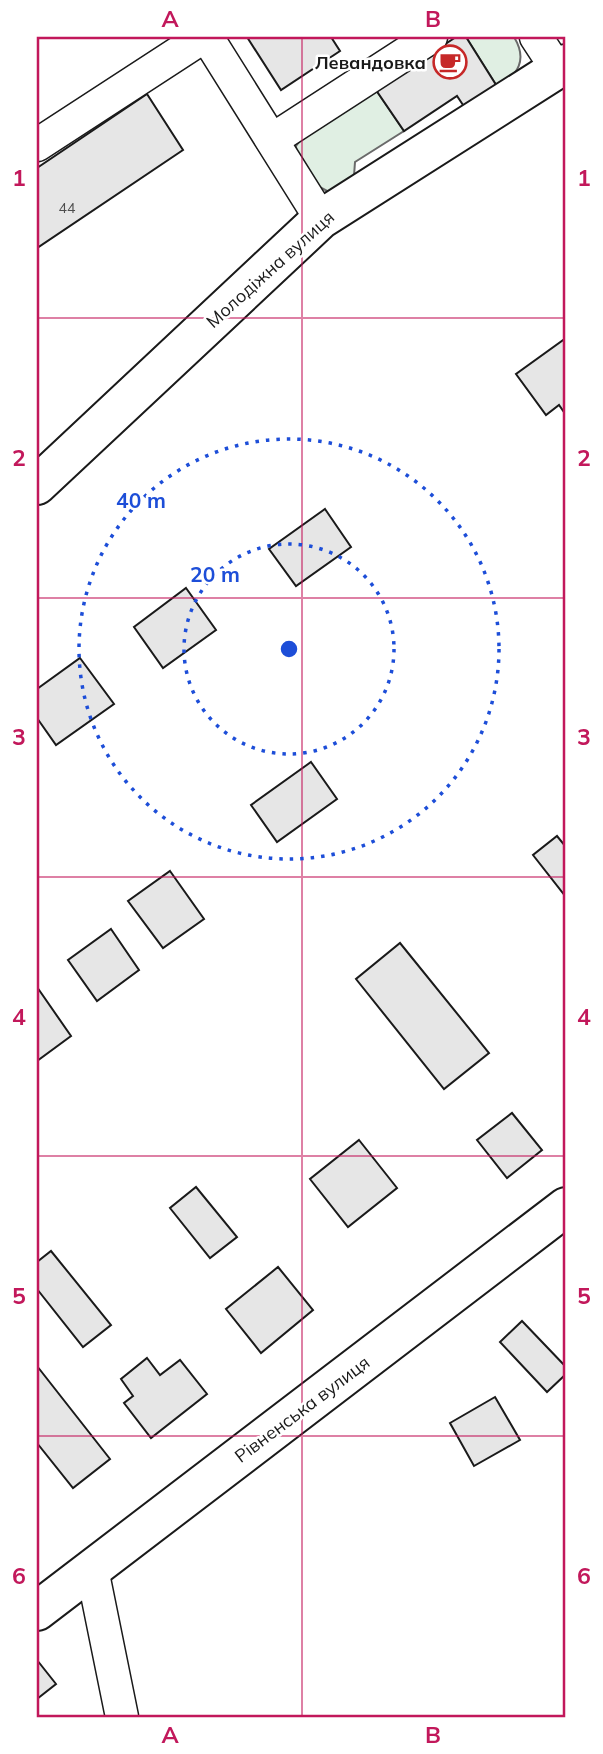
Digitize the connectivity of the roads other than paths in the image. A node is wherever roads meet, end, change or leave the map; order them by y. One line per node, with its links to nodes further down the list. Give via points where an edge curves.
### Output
1 (205, 37): 5 (street); 6 (street)
2 (431, 37): 5 (street)
3 (536, 37): 4 (street)
4 (562, 66): 7 (street, Молодіжна вулиця)
5 (272, 140): 7 (street)
6 (37, 145)
7 (321, 219): 8 (street, Молодіжна вулиця)
8 (37, 485)
9 (566, 1207): 10 (street, Рівненська вулиця)
10 (92, 1569): 11 (street, Рівненська вулиця); 12 (street)
11 (37, 1611)
12 (122, 1717)

